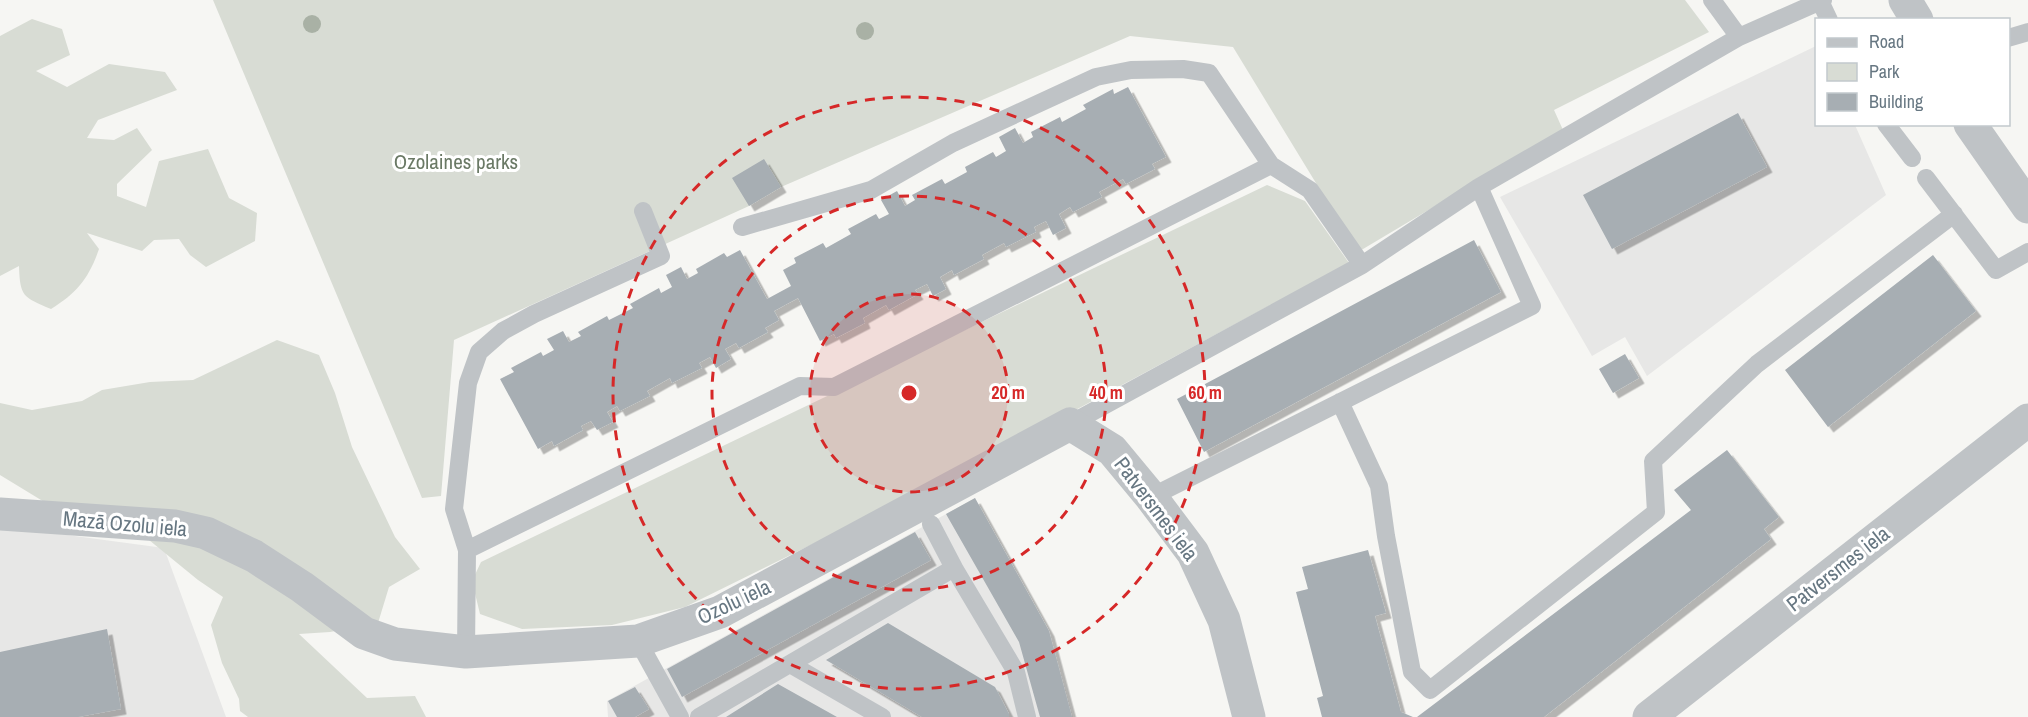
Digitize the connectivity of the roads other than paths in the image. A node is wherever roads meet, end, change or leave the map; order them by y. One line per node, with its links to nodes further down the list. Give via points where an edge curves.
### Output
1 (1712, 0): 7 (lane)
2 (1905, 0): 5 (street)
3 (1821, 1): 4 (lane); 7 (lane)
4 (1828, 18)
5 (1916, 18)
6 (2028, 32): 8 (lane)
7 (1739, 37): 14 (lane)
8 (2010, 37)
9 (1888, 126): 11 (lane)
10 (1971, 126): 15 (street)
11 (1912, 158)
12 (1270, 165): 18 (lane, via 1209,73 1131,70 1096,77 953,143 871,190); 20 (lane, via 1310,190); 27 (lane, via 834,387 800,386)
13 (1926, 178): 17 (lane)
14 (1479, 187): 20 (lane); 21 (lane, via 1532,306)
15 (2028, 207)
16 (643, 211): 27 (lane, via 661,255 534,314 503,331 479,352 468,383 454,509)
17 (1954, 214): 19 (lane, via 1996,270); 21 (lane, via 1757,364 1653,461 1656,512 1488,654 1430,690 1412,672 1379,486)
18 (742, 227)
19 (2028, 252)
20 (1362, 266): 23 (lane)
21 (1340, 402): 24 (lane)
22 (2028, 421): 38 (street, Patversmes iela)
23 (1070, 424): 24 (street, Patversmes iela, via 1112,450); 30 (street, Ozolu iela, via 720,612)
24 (1151, 497): 37 (street, Patversmes iela, via 1193,553 1224,620)
25 (0, 514): 29 (street, Mazā Ozolu iela, via 175,526 206,533 254,556)
26 (931, 524): 28 (lane)
27 (467, 550): 31 (lane)
28 (954, 568): 32 (lane); 36 (lane, via 1016,672)
29 (364, 633): 31 (street, Ozolu iela, via 395,644)
30 (638, 640): 31 (street, Ozolu iela); 33 (lane)
31 (466, 652)
32 (790, 664): 34 (lane); 35 (lane)
33 (680, 717)
34 (699, 717)
35 (882, 717)
36 (1027, 717)
37 (1249, 717)
38 (1649, 717)

